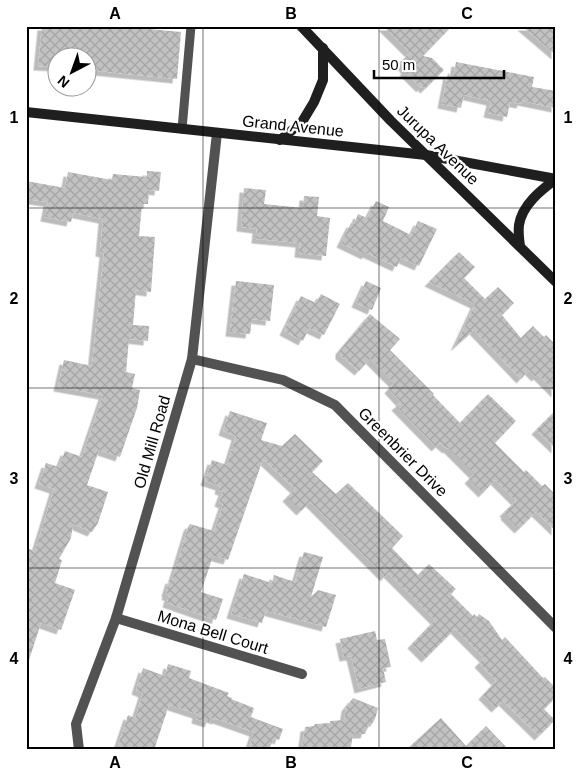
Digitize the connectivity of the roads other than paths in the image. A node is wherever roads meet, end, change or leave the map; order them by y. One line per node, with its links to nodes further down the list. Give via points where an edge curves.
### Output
1 (191, 26): 5 (lane)
2 (301, 26): 3 (main road, Jurupa Avenue)
3 (323, 48): 7 (main road, via 323,80 314,102 302,122); 8 (main road, Jurupa Avenue)
4 (26, 112): 5 (main road, Grand Avenue)
5 (182, 129): 6 (main road, Grand Avenue)
6 (217, 133): 7 (main road, Grand Avenue); 12 (street, Old Mill Road)
7 (280, 140): 8 (main road, Grand Avenue)
8 (426, 155): 9 (main road, Grand Avenue); 10 (main road, Jurupa Avenue)
9 (556, 179): 10 (main road, via 526,208 519,224)
10 (520, 246): 11 (main road, Jurupa Avenue)
11 (556, 282)
12 (192, 359): 13 (street, Old Mill Road); 14 (street, Greenbrier Drive, via 283,380 335,404)
13 (116, 618): 15 (street, Mona Bell Court); 16 (street, Old Mill Road, via 76,724)
14 (556, 628)
15 (302, 674)
16 (79, 750)

